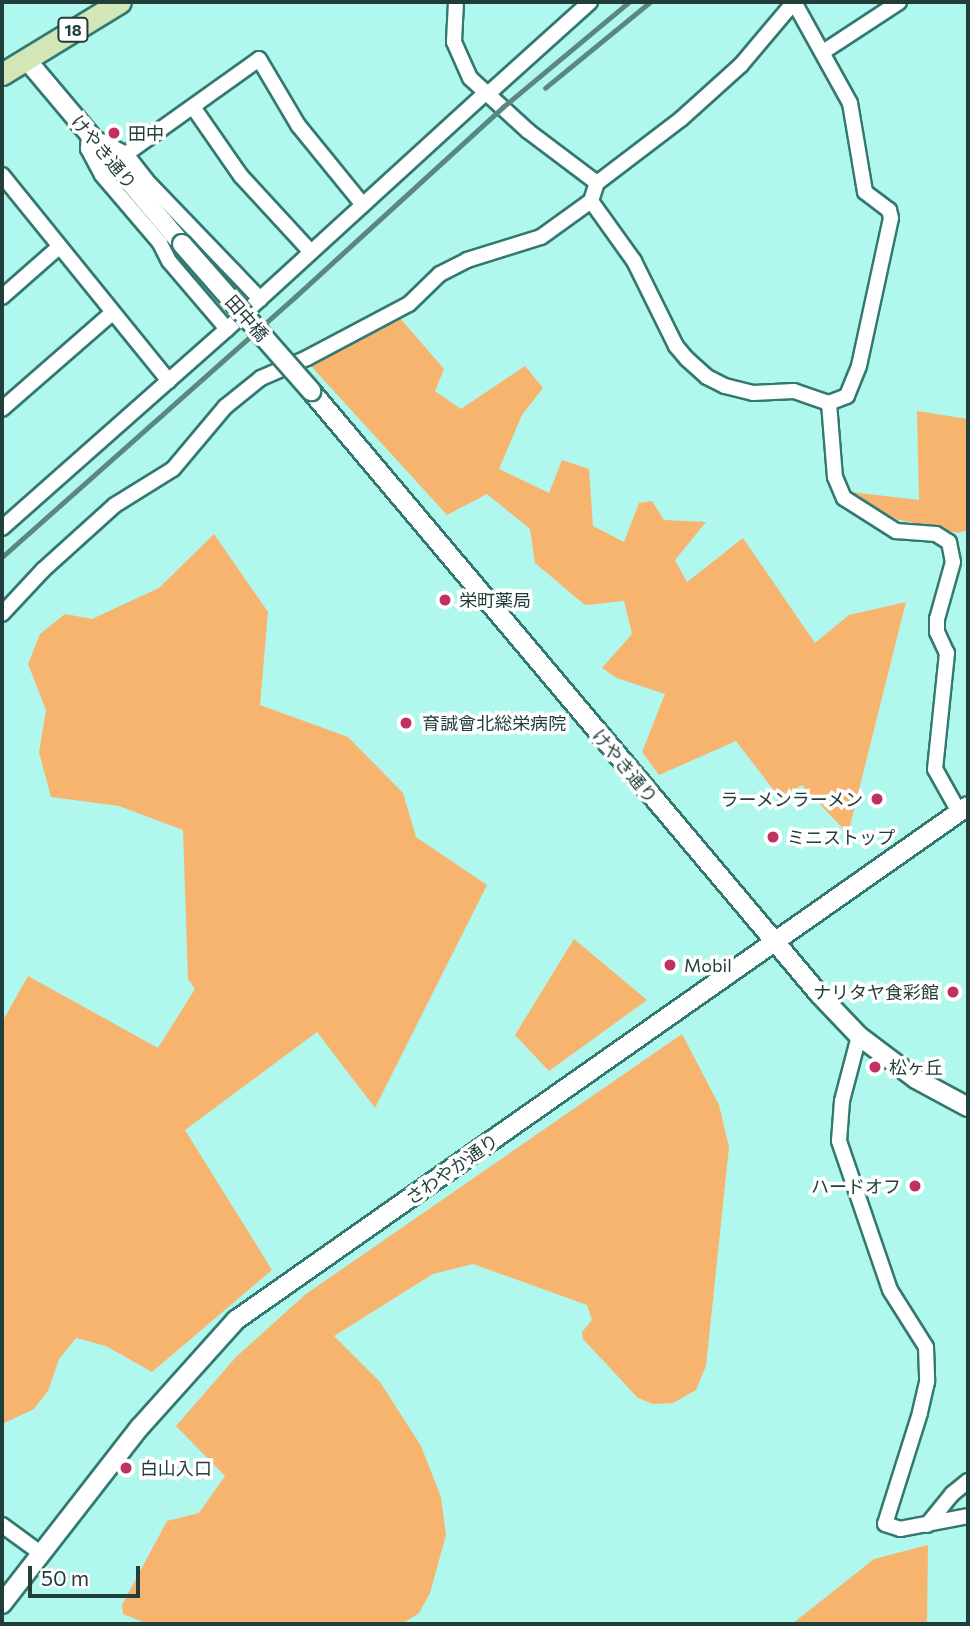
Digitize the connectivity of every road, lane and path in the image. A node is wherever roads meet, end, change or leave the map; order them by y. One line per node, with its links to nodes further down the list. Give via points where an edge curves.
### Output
1 (120, 2): 7 (main road, 18)
2 (456, 2): 9 (street, via 454,42 470,78)
3 (590, 2): 9 (street)
4 (794, 2): 6 (street); 14 (street, via 741,65 681,119)
5 (899, 2): 6 (street)
6 (823, 52): 26 (street, via 850,103 865,192 888,210 891,218 859,366 847,396)
7 (26, 59): 8 (main road, 18); 11 (street, けやき通り)
8 (2, 74)
9 (488, 92): 14 (street, via 528,131); 16 (street)
10 (193, 107): 12 (street); 16 (street, via 259,59 298,125); 19 (street, via 241,176)
11 (89, 135): 12 (street); 17 (street, けやき通り); 23 (street, via 88,149 102,175)
12 (125, 154): 21 (street)
13 (4, 183): 18 (street)
14 (597, 183): 15 (street)
15 (591, 201): 26 (street, via 634,261 676,346 707,377 752,393 794,391); 30 (street, via 541,237 467,260 440,274 409,304 261,378 225,407 173,469 116,505)
16 (363, 205): 19 (street)
17 (182, 244): 25 (street, 田中橋, bridge)
18 (59, 247): 20 (street); 22 (street)
19 (311, 252): 21 (street)
20 (2, 296)
21 (260, 299): 23 (street)
22 (113, 312): 24 (street); 27 (street)
23 (227, 329): 24 (street)
24 (169, 381): 29 (street)
25 (311, 391): 32 (street, けやき通り)
26 (829, 403): 31 (street, via 835,477 844,498 895,531 936,534 949,542 953,562 937,619 937,632 947,653 935,769)
27 (2, 409)
28 (2, 507): 29 (street)
29 (7, 523)
30 (2, 614)
31 (964, 809): 32 (street, さわやか通り)
32 (774, 943): 33 (street, けやき通り); 39 (street, さわやか通り, via 236,1320 139,1427)
33 (859, 1036): 34 (street, けやき通り, via 916,1079); 38 (street, via 842,1101 839,1141 890,1290 926,1347 920,1413 885,1524 900,1529)
34 (968, 1107)
35 (968, 1481): 38 (street)
36 (968, 1516): 38 (street)
37 (2, 1525): 39 (street)
38 (927, 1525)
39 (39, 1552): 40 (street, さわやか通り)
40 (2, 1604)

